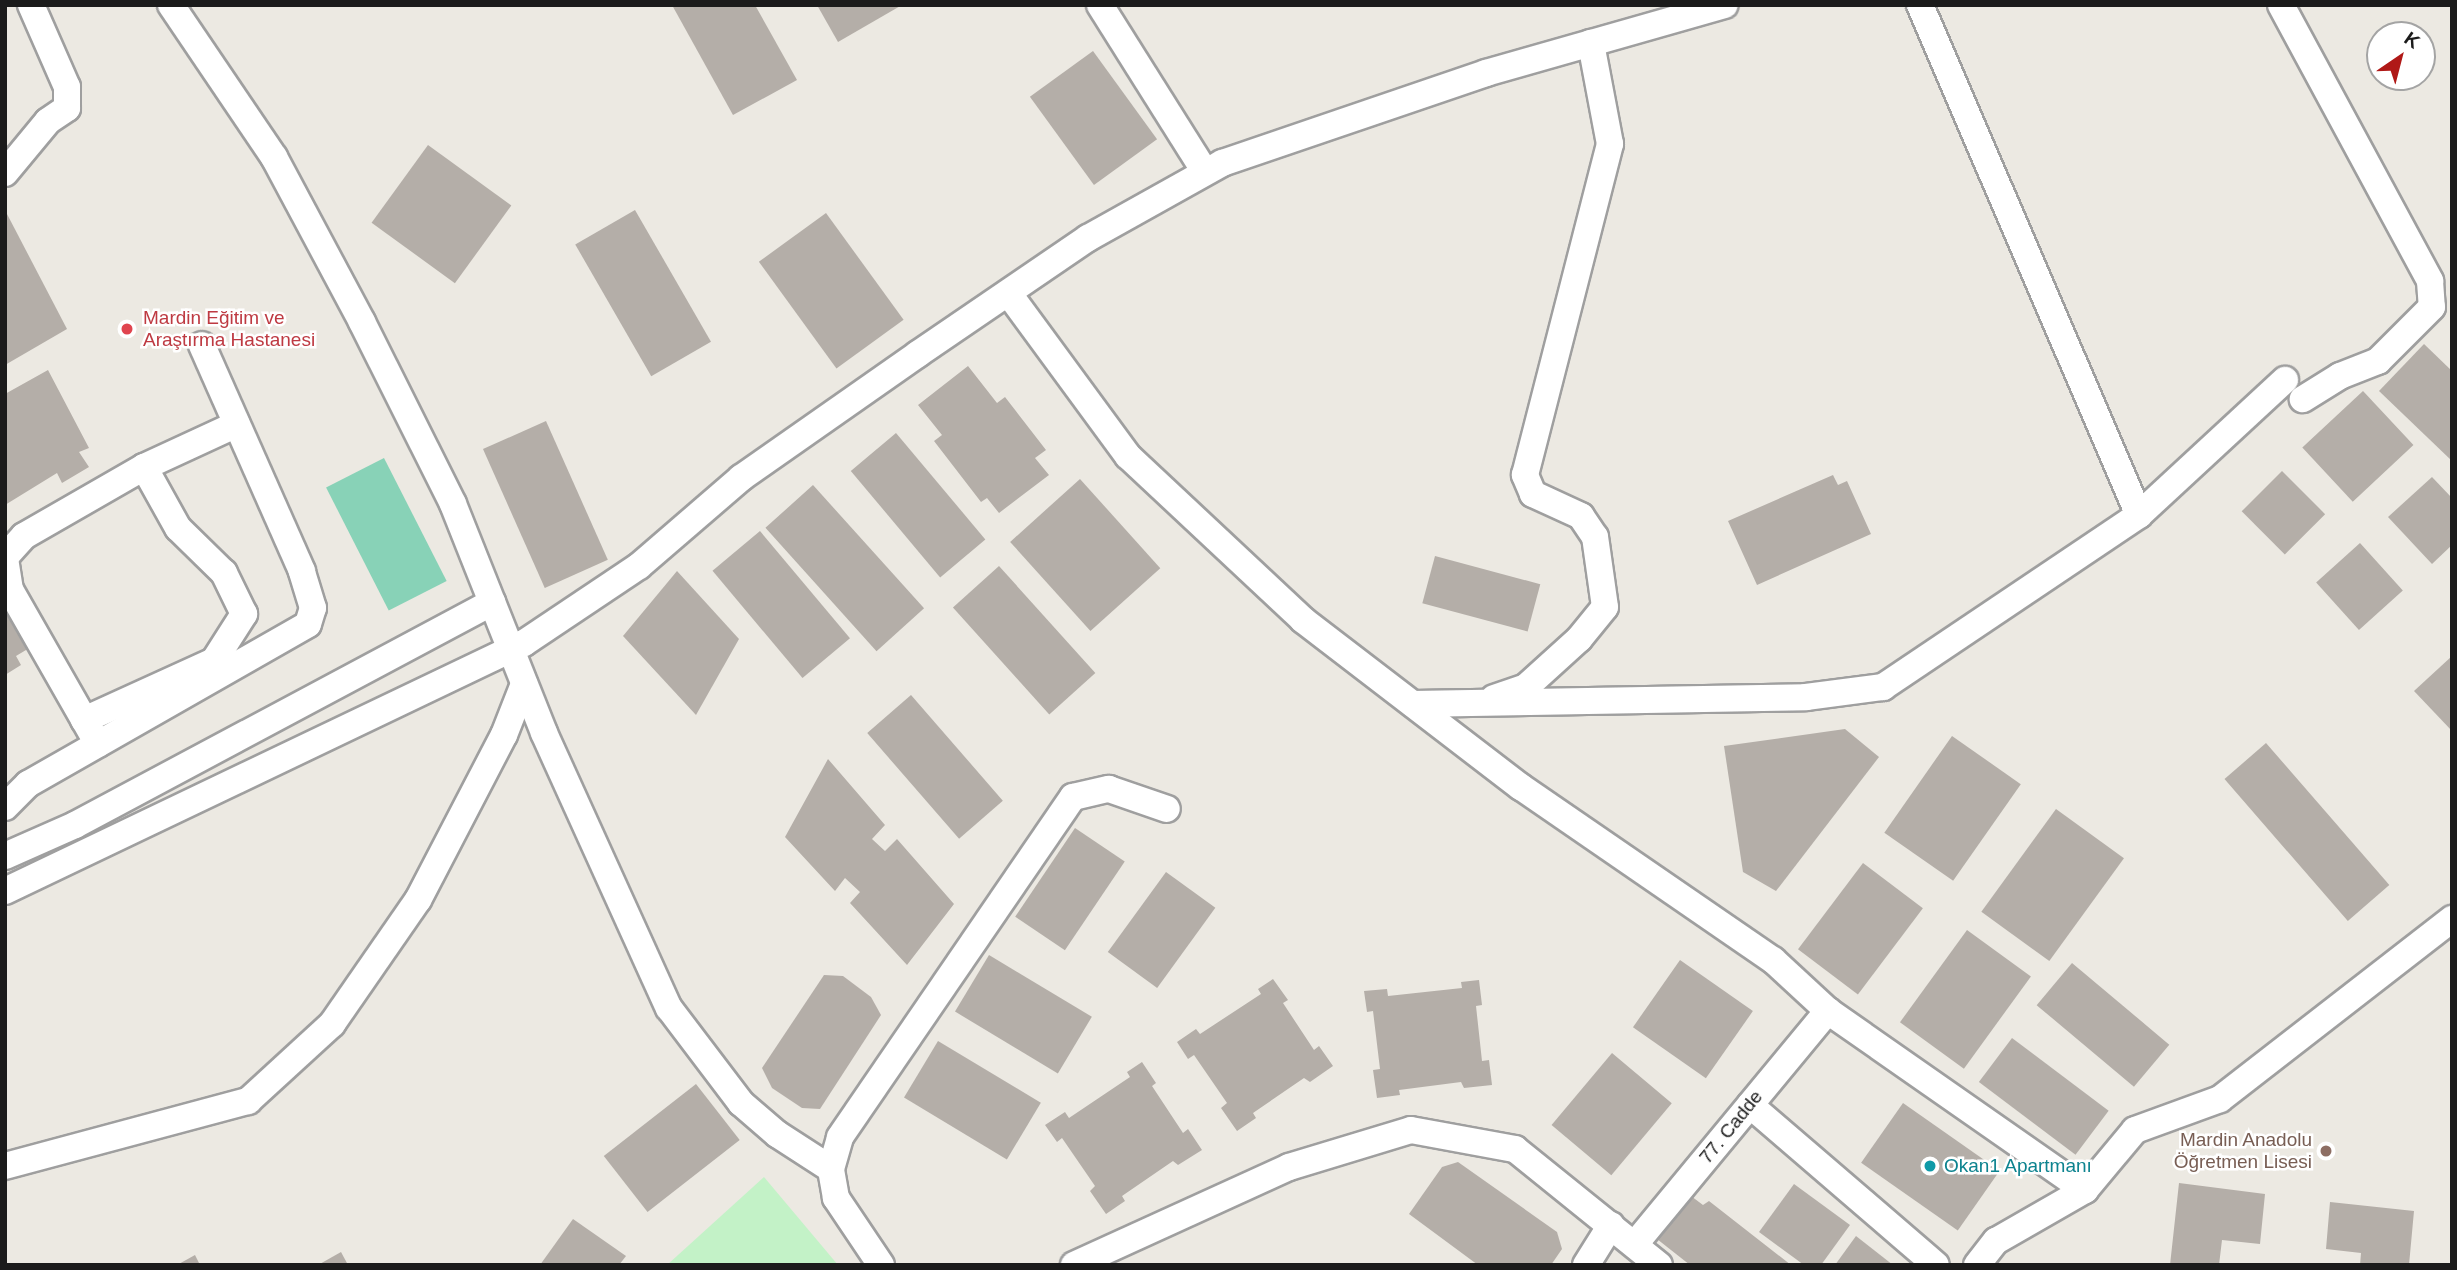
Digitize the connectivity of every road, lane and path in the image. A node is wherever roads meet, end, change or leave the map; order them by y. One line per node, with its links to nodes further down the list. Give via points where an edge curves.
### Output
1 (31, 5): 9 (street, via 67,87 67,107 48,121)
2 (171, 5): 15 (street, via 274,158 453,504)
3 (1100, 5): 8 (street)
4 (1724, 5): 7 (street)
5 (1920, 5): 14 (street)
6 (2281, 5): 14 (street, via 2430,281 2432,307 2378,361 2294,390)
7 (1591, 43): 8 (street, via 1486,73); 18 (street, via 1610,144 1525,475 1533,494 1581,516 1595,537 1605,607 1579,639 1526,687)
8 (1205, 172): 10 (street, via 1088,238)
9 (5, 173)
10 (1009, 294): 16 (street, via 741,478 639,566); 19 (street, via 1128,456 1303,620)
11 (202, 345): 12 (street)
12 (237, 424): 13 (street); 21 (street, via 302,571 313,608 308,624)
13 (144, 467): 20 (street, via 24,536 5,557 10,590); 20 (street, via 178,528 224,573 244,614 214,661)
14 (2139, 515): 18 (street, via 1883,687 1793,697)
15 (492, 602): 16 (street); 24 (street, via 94,816)
16 (510, 649): 17 (street); 25 (street)
17 (524, 684): 29 (street, via 504,735 418,900 332,1024 248,1101); 30 (street, via 669,1008 741,1103 777,1134)
18 (1482, 702): 19 (street)
19 (1413, 704): 27 (street, via 1521,787 1773,960)
20 (84, 720): 21 (street)
21 (98, 744): 22 (street, via 29,784)
22 (5, 807)
23 (1167, 809): 30 (street, via 1109,789 1073,797 840,1137)
24 (5, 856)
25 (7, 885)
26 (2452, 919): 31 (street, via 2220,1099 2135,1130)
27 (1828, 1011): 28 (street, 77. Cadde); 31 (street)
28 (1750, 1105): 33 (street, 77. Cadde); 38 (street)
29 (5, 1166)
30 (831, 1168): 34 (street, via 836,1198)
31 (2085, 1190): 39 (street, via 1996,1241)
32 (1611, 1226): 33 (street); 35 (street, via 1515,1149 1411,1130 1289,1167); 36 (street)
33 (1635, 1244): 37 (street)
34 (881, 1265)
35 (1074, 1265)
36 (1586, 1265)
37 (1659, 1265)
38 (1936, 1265)
39 (1978, 1265)

